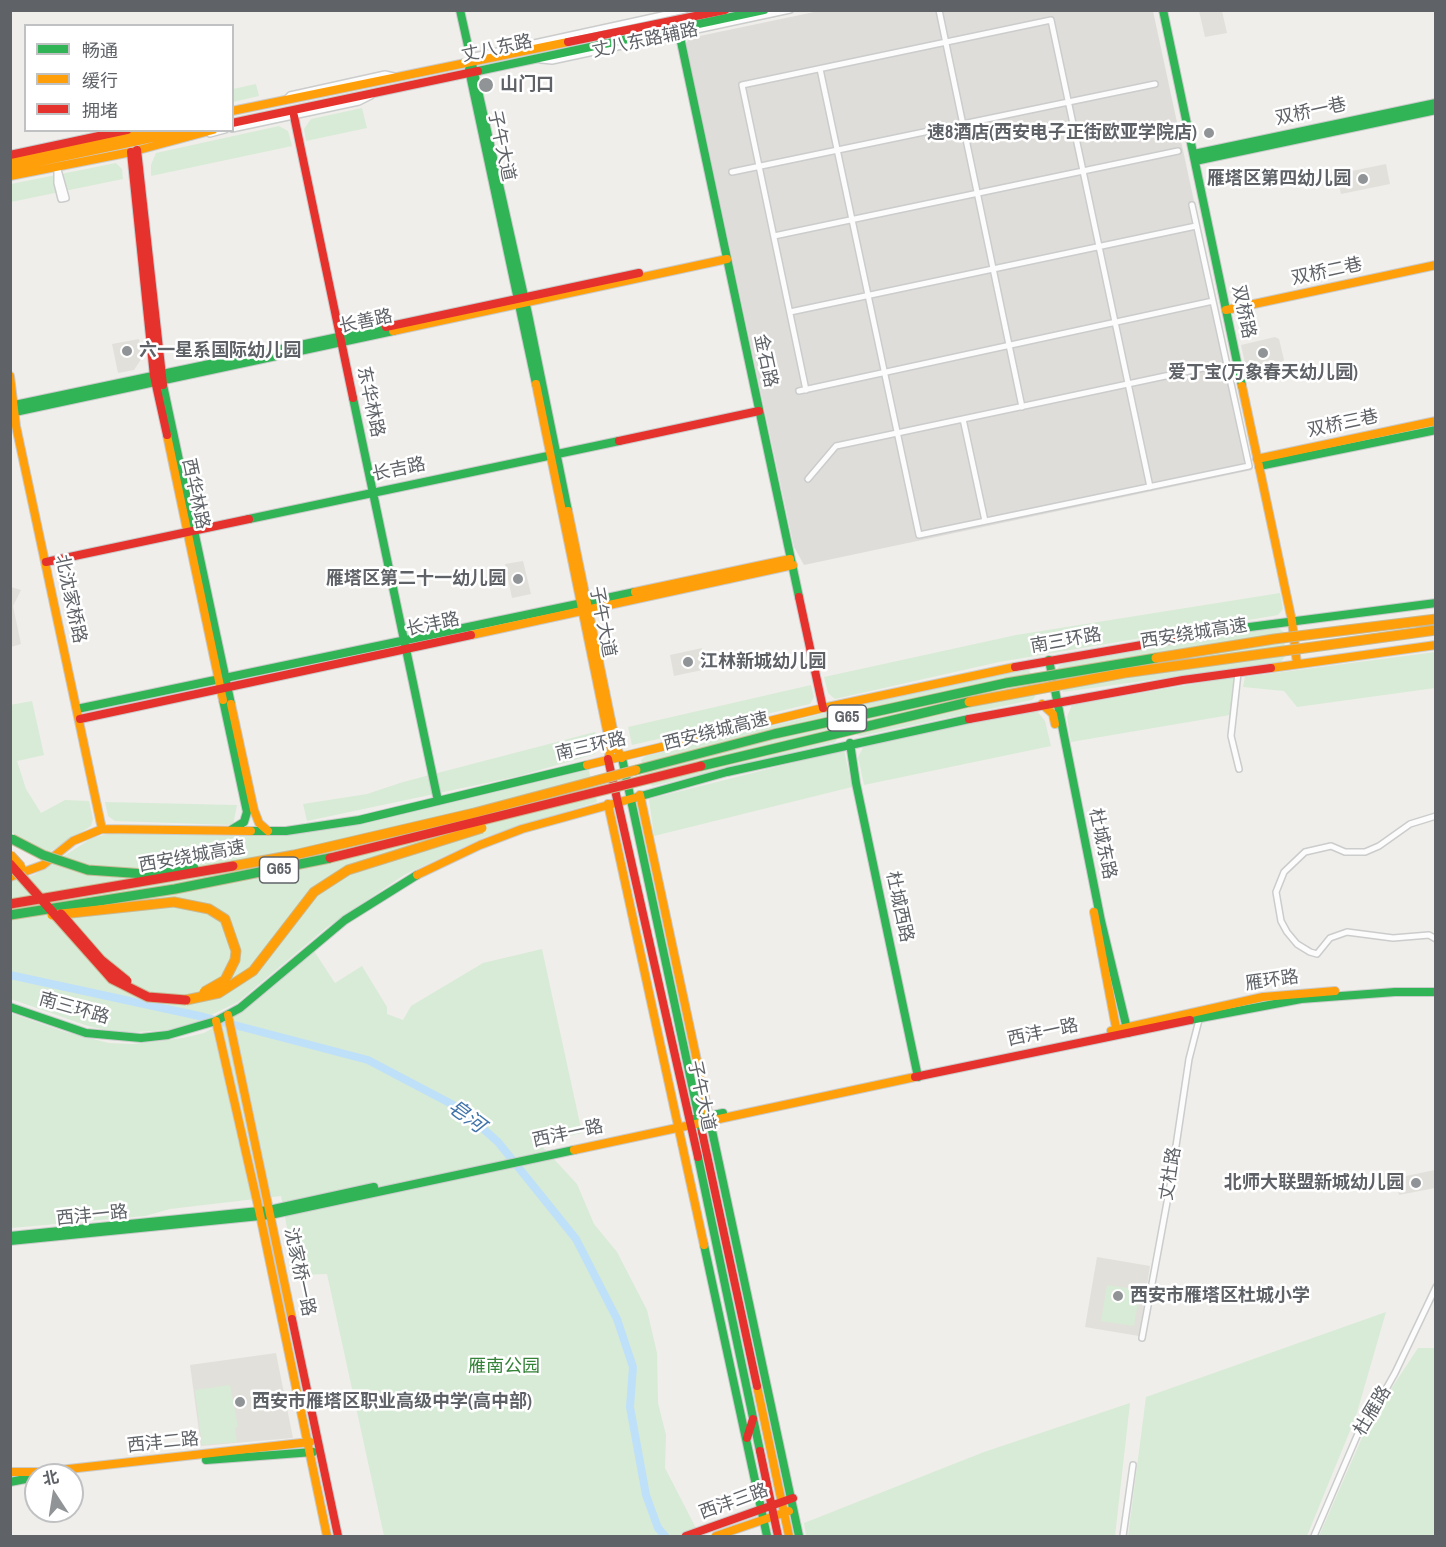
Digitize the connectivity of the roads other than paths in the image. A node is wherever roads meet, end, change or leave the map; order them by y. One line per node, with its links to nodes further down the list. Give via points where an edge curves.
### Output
1 (460, 10): 10 (main road, 子午大道)
2 (685, 10): 10 (street, 丈八东路辅路)
3 (725, 10): 8 (main road, 丈八东路)
4 (764, 10): 8 (main road, 丈八东路)
5 (790, 10): 8 (street, 丈八东路辅路)
6 (939, 10): 9 (street)
7 (1163, 10): 30 (main road, 双桥路)
8 (678, 28): 10 (main road, 丈八东路); 10 (main road, 丈八东路, via 534,59); 44 (main road, 金石路)
9 (946, 43): 11 (street); 15 (street, via 1051,20); 21 (street)
10 (471, 66): 12 (main road, 丈八东路); 17 (main road, 丈八东路, via 383,91); 48 (main road, 子午大道)
11 (820, 69): 27 (street); 33 (street, via 742,85)
12 (402, 76): 14 (street, via 385,74 290,95); 17 (main road, 丈八东路)
13 (1155, 84): 15 (street)
14 (285, 100): 17 (main road, 丈八东路); 19 (main road, 丈八东路)
15 (1068, 102): 21 (street); 35 (street)
16 (1436, 103): 30 (main road, 双桥一巷)
17 (295, 108): 20 (main road, 丈八东路); 53 (main road, 东华林路)
18 (1436, 110): 30 (main road, 双桥一巷)
19 (234, 111)
20 (234, 124)
21 (963, 124): 27 (street); 38 (street)
22 (118, 132): 29 (main road)
23 (150, 132): 31 (main road)
24 (210, 132): 25 (street)
25 (194, 134): 26 (main road); 34 (main road)
26 (134, 151): 32 (main road); 58 (main road, 西华林路)
27 (837, 151): 33 (street); 40 (street)
28 (1178, 151): 35 (street)
29 (10, 155)
30 (1194, 157): 50 (main road, 双桥路)
31 (10, 162)
32 (57, 166): 32 (street, via 57,183 61,199 66,198); 37 (main road)
33 (759, 167): 36 (street); 42 (street)
34 (10, 168)
35 (1082, 170): 38 (street); 43 (street)
36 (732, 172)
37 (10, 176)
38 (978, 192): 40 (street); 46 (street)
39 (1192, 205): 41 (street)
40 (852, 220): 42 (street); 47 (street)
41 (1196, 226): 43 (street); 49 (street)
42 (774, 236): 51 (street)
43 (1100, 246): 46 (street); 52 (street)
44 (726, 257): 48 (main road, 长善路); 62 (main road, 金石路)
45 (1436, 265): 50 (main road, 双桥二巷)
46 (994, 269): 47 (street); 54 (street)
47 (868, 296): 51 (street); 56 (street)
48 (521, 301): 53 (main road, 长善路); 67 (main road, 子午大道)
49 (1213, 302): 52 (street); 70 (street, via 1249,466)
50 (1226, 310): 68 (main road, 双桥路)
51 (790, 312): 56 (street, via 803,390)
52 (1116, 323): 54 (street); 59 (street)
53 (340, 340): 58 (main road, 长善路); 71 (main road, 东华林路)
54 (1010, 346): 56 (street); 60 (street)
55 (1203, 368): 59 (street)
56 (884, 374): 66 (street)
57 (10, 376): 61 (main road, 北沈家桥路)
58 (158, 379): 61 (main road, 长善路); 73 (main road, 西华林路)
59 (1128, 383): 60 (street); 70 (street)
60 (1022, 407): 63 (street)
61 (12, 409): 74 (main road, 北沈家桥路)
62 (759, 411): 67 (main road, 长吉路); 75 (main road, 金石路)
63 (963, 419): 66 (street); 72 (street)
64 (1436, 421): 68 (main road, 双桥三巷)
65 (1436, 430): 68 (main road, 双桥三巷)
66 (897, 434): 69 (street, via 836,446); 72 (street, via 919,535)
67 (554, 454): 71 (main road, 长吉路); 77 (main road, 子午大道)
68 (1258, 463): 79 (main road, 双桥路)
69 (808, 479)
70 (1150, 487): 72 (street)
71 (372, 492): 73 (main road, 长吉路); 81 (main road, 东华林路)
72 (985, 521)
73 (190, 531): 74 (main road, 长吉路); 86 (main road, 西华林路)
74 (46, 562): 91 (main road, 北沈家桥路)
75 (792, 562): 77 (main road, 长沣路); 90 (main road, 金石路)
76 (1436, 603): 79 (main road, 南三环路)
77 (586, 606): 81 (main road, 长沣路); 94 (main road, 子午大道); 95 (main road, 子午大道, via 611,750)
78 (1436, 619): 107 (main road, 西安绕城高速 / G65, bridge, via 1274,639 1006,683 774,734 474,813)
79 (1292, 621): 83 (main road, 南三环路); 84 (main road, 双桥路)
80 (1436, 630): 100 (main road, 西安绕城高速 / G65, bridge, via 1136,671 979,700)
81 (405, 644): 86 (main road, 长沣路); 87 (main road, 长沣路); 98 (main road, 东华林路)
82 (1436, 645): 84 (main road)
83 (1049, 660): 88 (main road, 杜城东路); 90 (main road, 南三环路)
84 (1297, 664): 85 (main road)
85 (1238, 672): 88 (main road); 96 (street, via 1231,735)
86 (221, 678): 87 (main road, 西华林路); 91 (main road, 长沣路)
87 (224, 689): 92 (main road, 长沣路); 103 (main road, 西华林路, via 247,815 239,827); 104 (main road, 西华林路, via 255,814)
88 (1059, 702): 89 (main road); 120 (main road, 杜城东路, via 1058,717)
89 (1042, 704): 93 (main road); 119 (main road, 杜城东路, via 1053,714)
90 (823, 708): 94 (main road, 南三环路)
91 (77, 709): 92 (main road, 北沈家桥路)
92 (80, 719): 102 (main road, 北沈家桥路)
93 (850, 743): 97 (main road); 121 (main road, 杜城西路)
94 (622, 758): 95 (main road, 南三环路); 97 (main road, 子午大道)
95 (608, 759): 98 (main road, 南三环路); 99 (main road, 子午大道)
96 (1239, 769)
97 (635, 796): 99 (main road); 122 (main road); 123 (main road, 子午大道)
98 (438, 801): 104 (main road, 南三环路, via 359,820)
99 (613, 802): 117 (main road, 南三环路, via 488,842 409,879 345,920); 123 (main road, 子午大道); 124 (main road)
100 (544, 807): 108 (main road, bridge, via 348,870 314,892 254,971 219,993 192,1000 148,997 112,979); 111 (main road, 西安绕城高速 / G65, bridge, via 285,868)
101 (1436, 816): 112 (street, via 1410,824 1365,852 1345,852 1331,846 1305,852 1284,872 1276,892 1284,926 1297,944 1310,952 1317,954 1330,938 1347,932 1393,938 1429,935)
102 (102, 829): 103 (main road, 南三环路); 109 (main road, 南三环路, via 73,841 43,865)
103 (229, 831): 104 (main road, 南三环路)
104 (269, 831)
105 (11, 838): 107 (main road, bridge, via 67,864 114,873 145,874)
106 (10, 855): 111 (main road, bridge, via 57,909 64,918 101,960 138,987 170,995 207,992 225,980 235,960 235,940 225,919 194,904 174,902 68,914 56,915)
107 (268, 861): 110 (main road, 西安绕城高速 / G65, bridge)
108 (10, 864)
109 (10, 877)
110 (10, 904)
111 (10, 916)
112 (1436, 939)
113 (1436, 987): 116 (main road, 雁环路, via 1288,994)
114 (1436, 992): 116 (main road, 雁环路, via 1331,996)
115 (10, 1007): 118 (main road, 南三环路, via 66,1028 112,1037 150,1037)
116 (1200, 1013): 120 (main road, 雁环路); 129 (street, 丈杜路)
117 (228, 1015): 118 (main road, 南三环路); 125 (main road, 沈家桥一路)
118 (216, 1020): 125 (main road, 沈家桥一路)
119 (1117, 1032): 120 (main road, 雁环路); 121 (main road, 西沣一路)
120 (1128, 1032)
121 (918, 1074): 122 (main road, 西沣一路)
122 (711, 1118): 123 (main road, 西沣一路); 138 (main road)
123 (695, 1122): 124 (main road, 西沣一路); 130 (main road, 子午大道); 131 (main road, 子午大道)
124 (679, 1125): 125 (main road, 西沣一路); 132 (main road)
125 (264, 1213): 126 (main road, 西沣一路); 127 (main road, 西沣一路); 133 (main road, 沈家桥一路); 134 (main road, 沈家桥一路)
126 (10, 1236)
127 (10, 1241)
128 (1436, 1287): 152 (street, 杜雁路, via 1395,1373 1363,1422)
129 (1142, 1338)
130 (764, 1415): 131 (main road); 139 (main road, 子午大道)
131 (753, 1417): 132 (main road); 141 (main road, 子午大道)
132 (747, 1438): 142 (main road)
133 (319, 1446): 134 (main road, 西沣二路); 144 (main road, 沈家桥一路)
134 (308, 1447): 136 (main road, 西沣二路); 137 (main road, 西沣二路); 143 (main road, 沈家桥一路)
135 (1133, 1465): 151 (street)
136 (10, 1472)
137 (84, 1472)
138 (793, 1498): 139 (main road, 西沣三路); 140 (main road)
139 (784, 1507): 140 (main road, 西沣三路); 141 (main road, 西沣三路); 149 (main road, 子午大道)
140 (795, 1509): 150 (main road)
141 (773, 1511): 142 (main road, 西沣三路); 148 (main road, 子午大道)
142 (763, 1514): 145 (main road, 西沣三路); 146 (main road, 西沣三路); 147 (main road)
143 (327, 1536)
144 (338, 1536)
145 (687, 1536)
146 (716, 1536)
147 (767, 1536)
148 (778, 1536)
149 (789, 1536)
150 (800, 1536)
151 (1123, 1536)
152 (1314, 1536)

